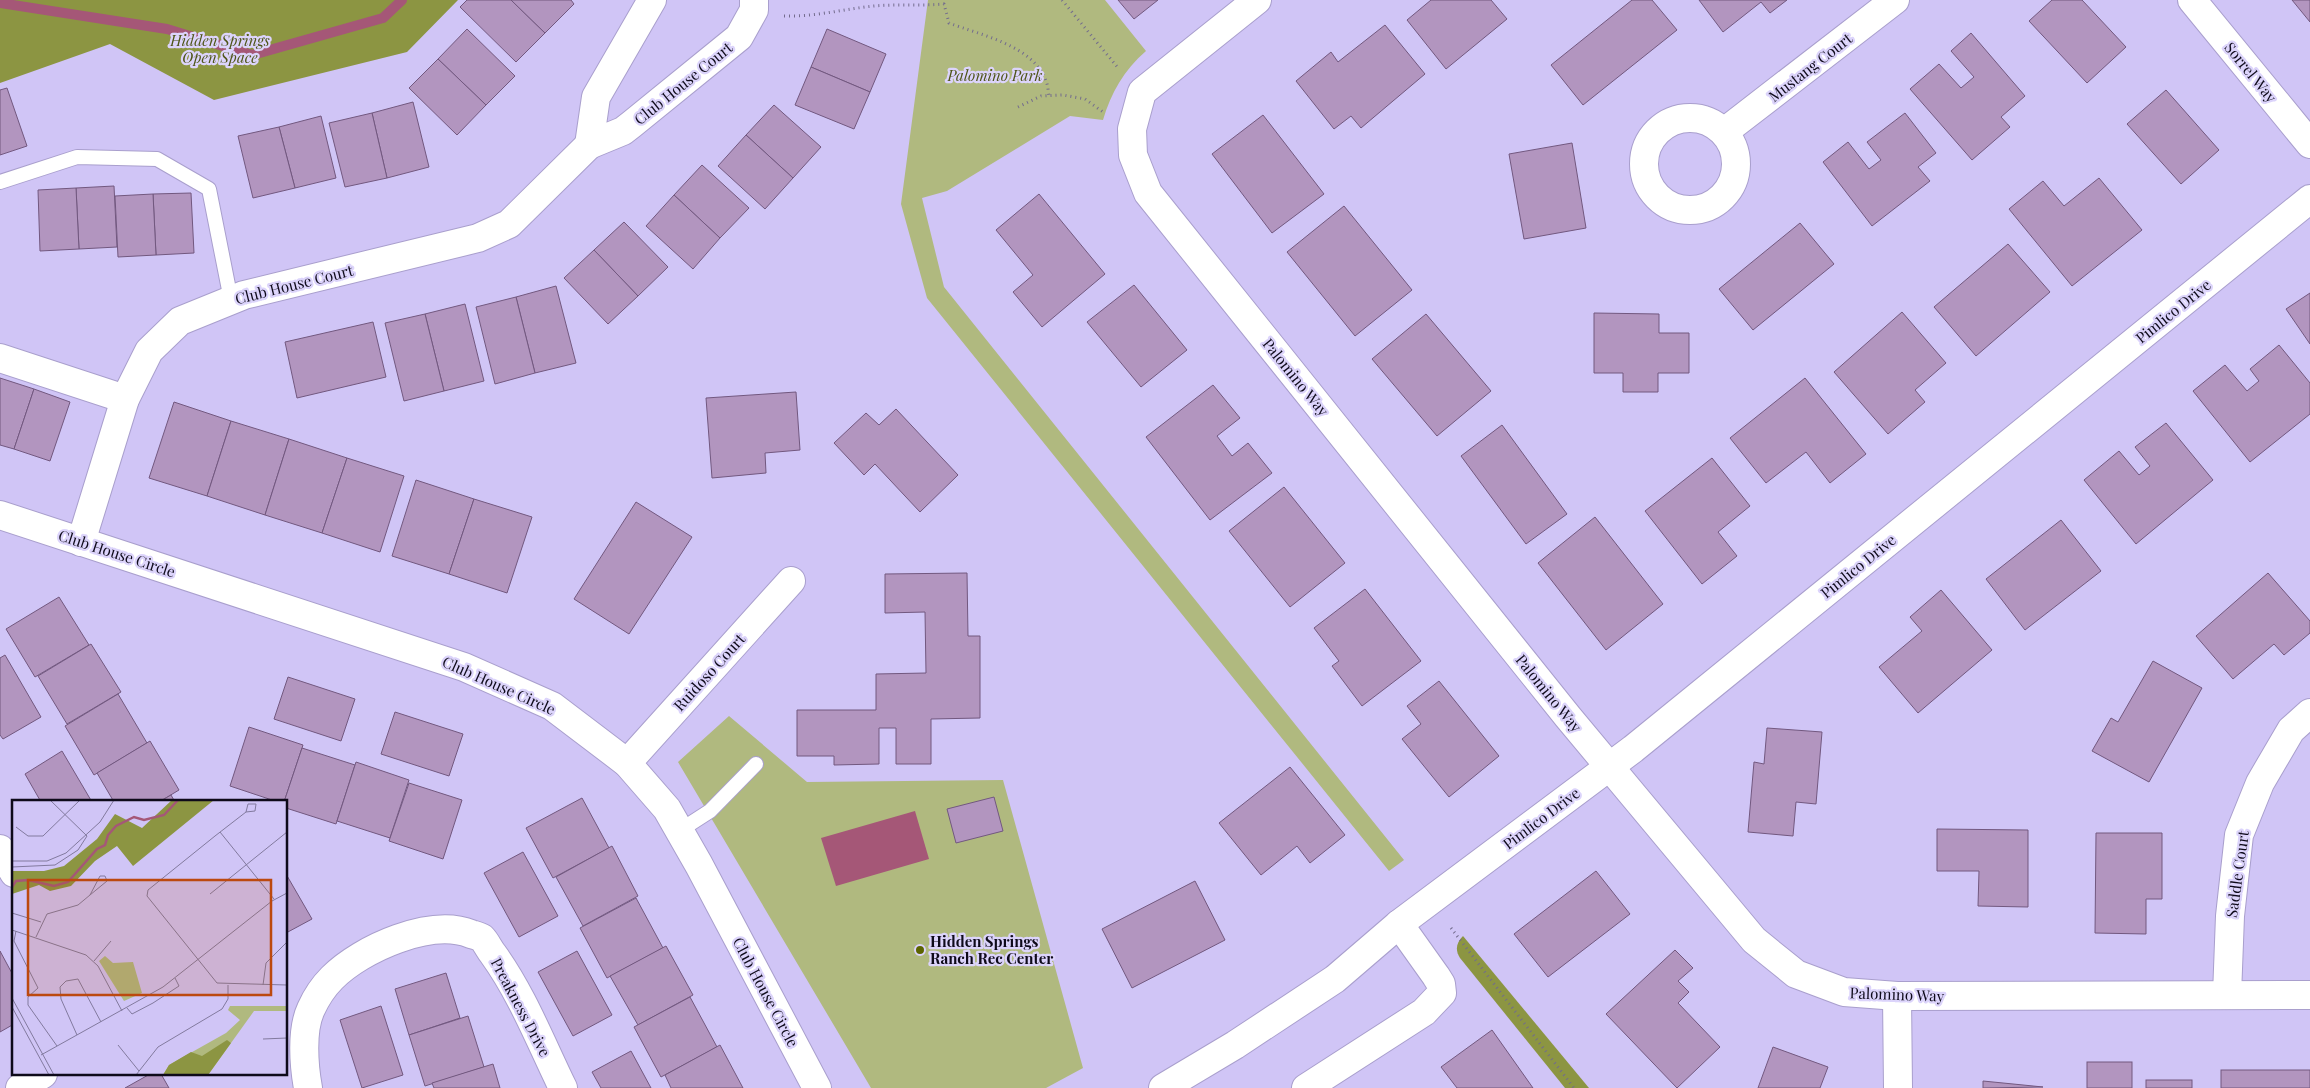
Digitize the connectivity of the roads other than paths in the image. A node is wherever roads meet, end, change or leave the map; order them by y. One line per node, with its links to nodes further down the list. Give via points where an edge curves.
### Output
1 (652, 0): 7 (street, via 596,97)
2 (1257, 0): 20 (street, Palomino Way, via 1142,92 1132,130 1133,155 1148,193)
3 (1895, 0): 6 (street, Mustang Court)
4 (2192, 0): 8 (street, Sorrel Way)
5 (754, 5): 7 (street, Club House Court, via 739,37 622,131)
6 (1724, 132)
7 (589, 144): 11 (street, Club House Court, via 509,224 478,238 244,294)
8 (2310, 144)
9 (0, 182): 11 (lane, via 77,157 157,159 209,189)
10 (2310, 199): 20 (street, Pimlico Drive)
11 (231, 300): 13 (street, Club House Court, via 180,321 149,351)
12 (0, 358): 13 (street)
13 (125, 399): 15 (street, Club House Court)
14 (0, 515): 15 (street, Club House Circle)
15 (81, 542): 18 (street, Club House Circle, via 464,667 552,706)
16 (791, 581): 18 (street, Ruidoso Court)
17 (2310, 713): 25 (street, Saddle Court, via 2291,730 2260,783 2239,836 2230,916)
18 (627, 763): 21 (street, Club House Circle, via 667,809)
19 (756, 764): 21 (lane, via 710,810)
20 (1609, 767): 24 (street, Pimlico Drive); 27 (street, Palomino Way, via 1754,940 1796,974 1844,992)
21 (679, 831): 32 (street, Club House Circle)
22 (0, 849): 23 (street)
23 (12, 870)
24 (1399, 924): 33 (street, Pimlico Drive, via 1335,979); 34 (street, via 1441,984 1442,993 1424,1012)
25 (2228, 995): 26 (street, Palomino Way); 27 (street, Palomino Way)
26 (2310, 995)
27 (1897, 996): 35 (street)
28 (40, 1076): 29 (street)
29 (20, 1088)
30 (308, 1088): 31 (street, Preakness Drive, via 304,1044 310,1011 321,991 333,977 377,948 411,934 438,929 462,930 481,938 504,969)
31 (563, 1088)
32 (816, 1088)
33 (1163, 1088)
34 (1306, 1088)
35 (1898, 1088)

